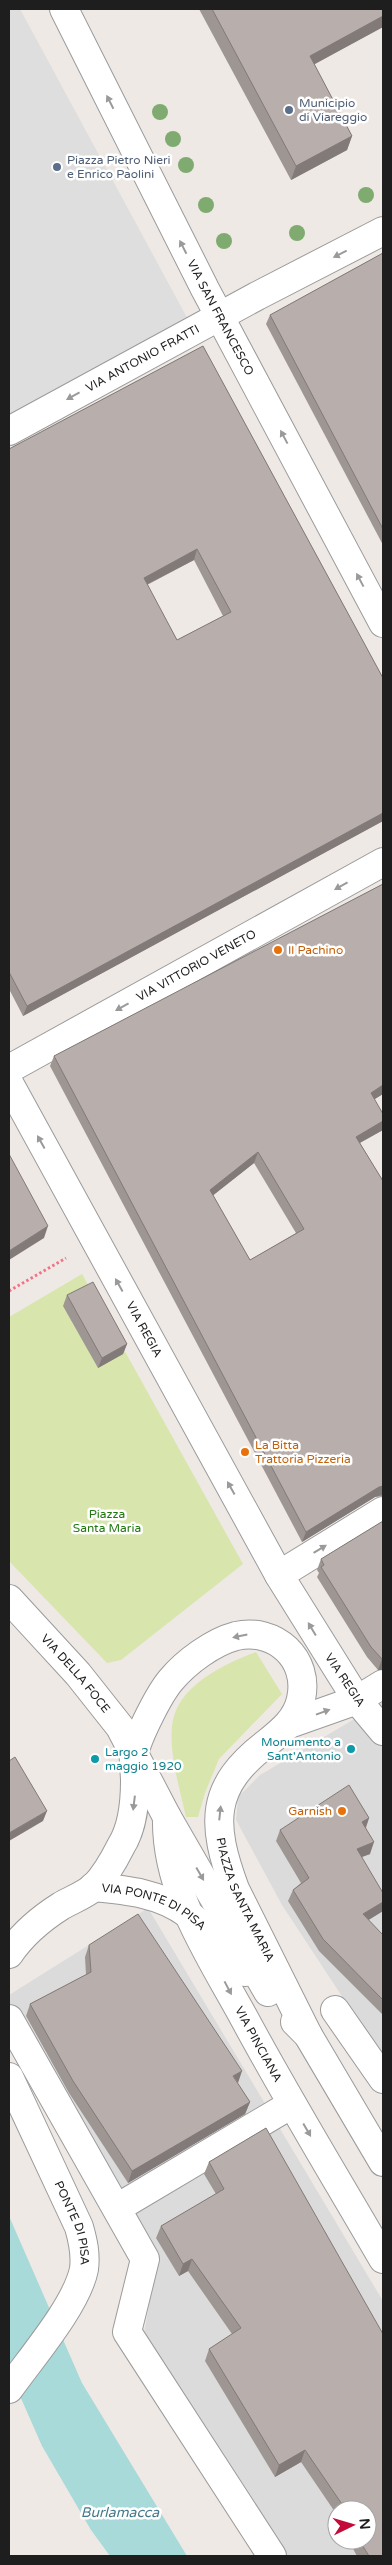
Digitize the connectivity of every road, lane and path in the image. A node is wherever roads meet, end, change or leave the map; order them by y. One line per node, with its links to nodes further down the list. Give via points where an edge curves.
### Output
1 (64, 9): 3 (street, VIA SAN FRANCESCO, one-way to 1)
2 (383, 231): 3 (street, VIA ANTONIO FRATTI, one-way to 3)
3 (219, 316): 4 (street, VIA ANTONIO FRATTI, one-way to 4); 5 (street, VIA SAN FRANCESCO, one-way to 3)
4 (9, 431)
5 (383, 623)
6 (383, 862): 7 (street, VIA VITTORIO VENETO, one-way to 7)
7 (9, 1069)
8 (9, 1083): 9 (street, VIA REGIA, one-way to 8)
9 (95, 1242): 10 (path); 12 (street, VIA REGIA, one-way to 9)
10 (9, 1291)
11 (383, 1512): 12 (street, one-way to 11)
12 (279, 1575): 14 (street, VIA REGIA); 16 (street, VIA REGIA, one-way to 12)
13 (9, 1599): 19 (street, VIA DELLA FOCE, via 96,1695 120,1727)
14 (296, 1659): 17 (street, PIAZZA SANTA MARIA, via 302,1685 301,1699); 19 (street, one-way to 19, via 287,1649 264,1636 248,1634 220,1643 170,1681)
15 (383, 1684): 16 (street, PIAZZA SANTA MARIA)
16 (357, 1700): 17 (street, PIAZZA SANTA MARIA, one-way to 16); 18 (street, VIA REGIA)
17 (290, 1724): 27 (street, PIAZZA SANTA MARIA, one-way to 17, via 235,1889 219,1827 224,1792 232,1776 241,1764)
18 (383, 1731)
19 (134, 1754): 20 (street, VIA DELLA FOCE); 21 (street, VIA PONTE DI PISA, one-way to 21, via 135,1803 130,1824 123,1844)
20 (166, 1817): 22 (street, VIA PINCIANA, via 171,1864); 24 (street, VIA DELLA FOCE, one-way to 24)
21 (93, 1887): 22 (street, VIA PONTE DI PISA, via 152,1896); 23 (street, via 44,1918)
22 (188, 1914): 24 (street, VIA PONTE DI PISA); 30 (street, VIA PINCIANA, one-way to 30)
23 (9, 1954)
24 (269, 1995): 27 (street)
25 (336, 2010): 29 (street)
26 (9, 2019): 32 (street)
27 (308, 2035): 31 (street)
28 (9, 2077): 34 (street, PONTE DI PISA, via 79,2227 84,2260 72,2300)
29 (383, 2079)
30 (292, 2104): 32 (street); 33 (street, VIA PINCIANA, one-way to 33)
31 (383, 2162)
32 (117, 2208): 35 (street, via 145,2259 127,2332)
33 (383, 2259)
34 (9, 2389)
35 (272, 2556)

